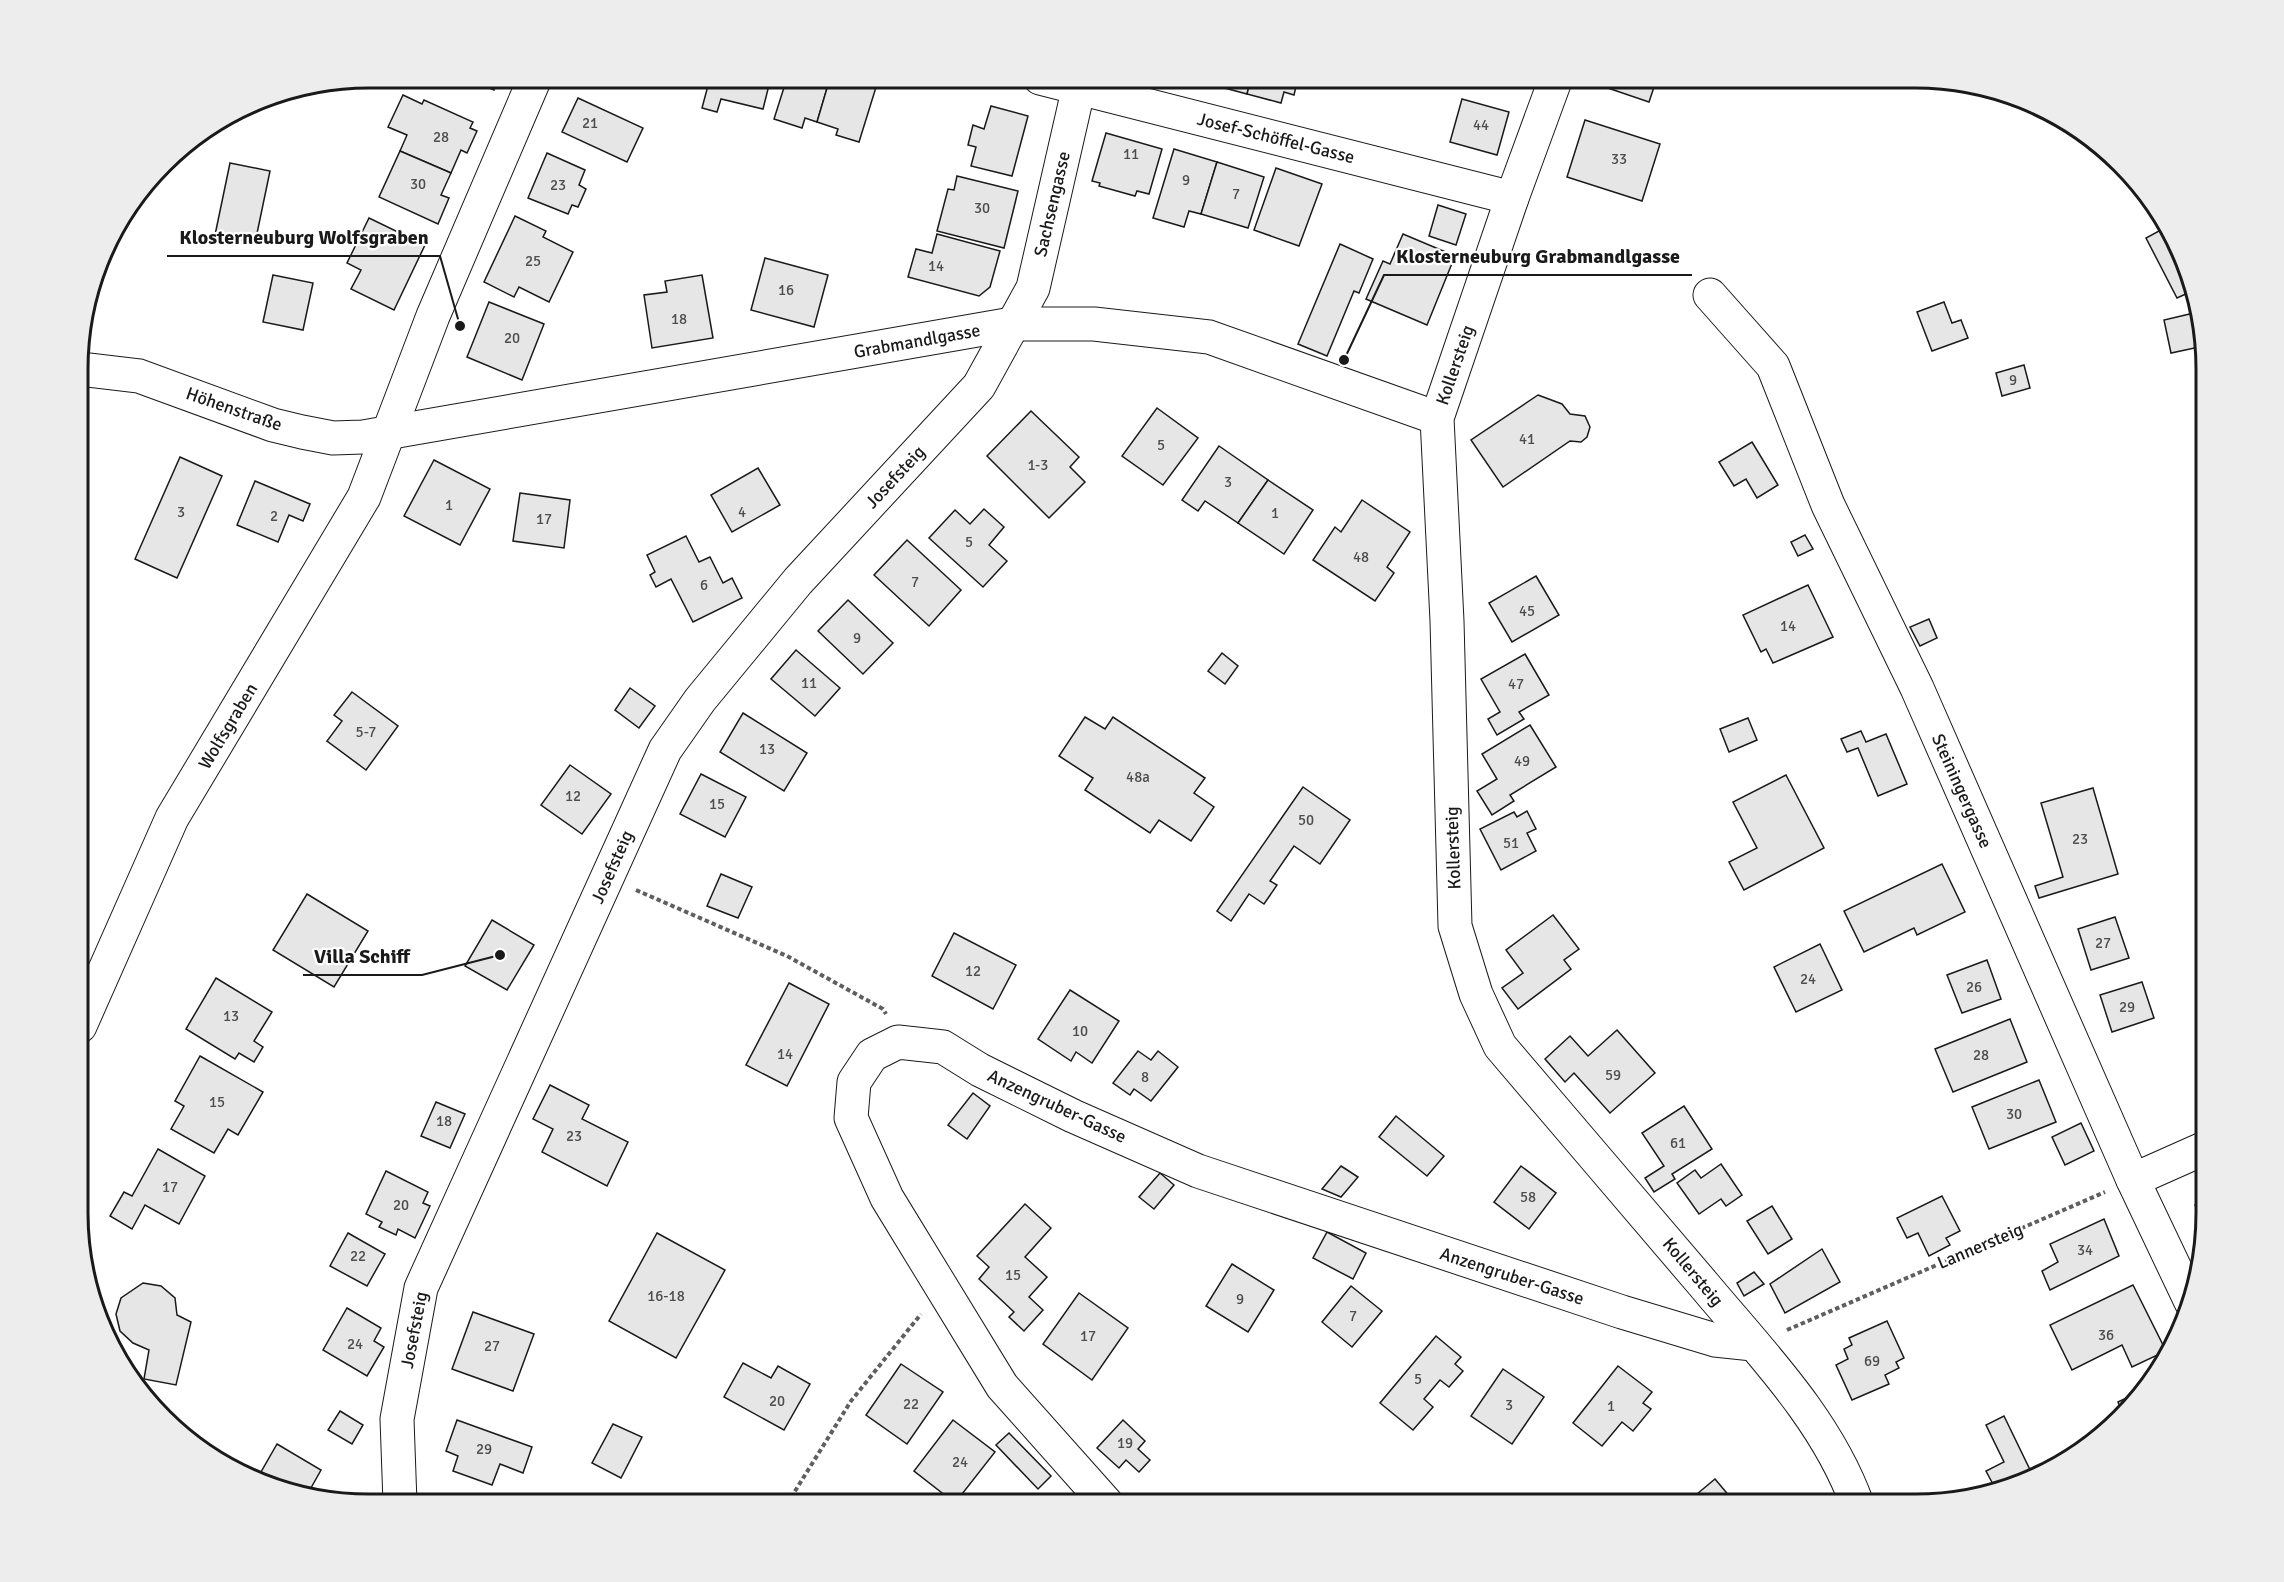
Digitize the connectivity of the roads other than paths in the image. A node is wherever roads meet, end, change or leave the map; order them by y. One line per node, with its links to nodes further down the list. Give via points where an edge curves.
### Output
1 (531, 88): 10 (street, Wolfsgraben, via 433,316)
2 (1079, 88): 7 (street, Sachsengasse, via 1033,288)
3 (1099, 88): 5 (street, Josef-Schöffel-Gasse)
4 (1552, 88): 5 (street, Kollersteig)
5 (1512, 198): 9 (street, Kollersteig)
6 (1710, 295): 13 (street, Steiningergasse, via 1773,366 1828,505 1917,688)
7 (1012, 324): 9 (street, Grabmandlgasse, via 1094,324 1209,338); 10 (street, Grabmandlgasse); 16 (street, Josefsteig, via 979,386 798,581 700,700 665,750 421,1288 397,1419)
8 (88, 370): 10 (street, Höhenstraße, via 139,376 302,432 333,438)
9 (1437, 418): 15 (street, Kollersteig, via 1455,926 1476,994 1500,1046)
10 (389, 434): 11 (street, Wolfsgraben, via 364,497 172,818)
11 (88, 1008)
12 (2196, 1152): 13 (street)
13 (2133, 1180): 14 (street, Steiningergasse)
14 (2185, 1289)
15 (1754, 1344): 17 (street, Anzengruber-Gasse, via 1715,1340 1622,1312 1198,1171 1073,1116 943,1047 898,1042 872,1055 854,1082 851,1118 887,1198 1002,1386); 18 (street, Kollersteig, via 1802,1405 1846,1474)
16 (400, 1494)
17 (1098, 1494)
18 (1853, 1494)

